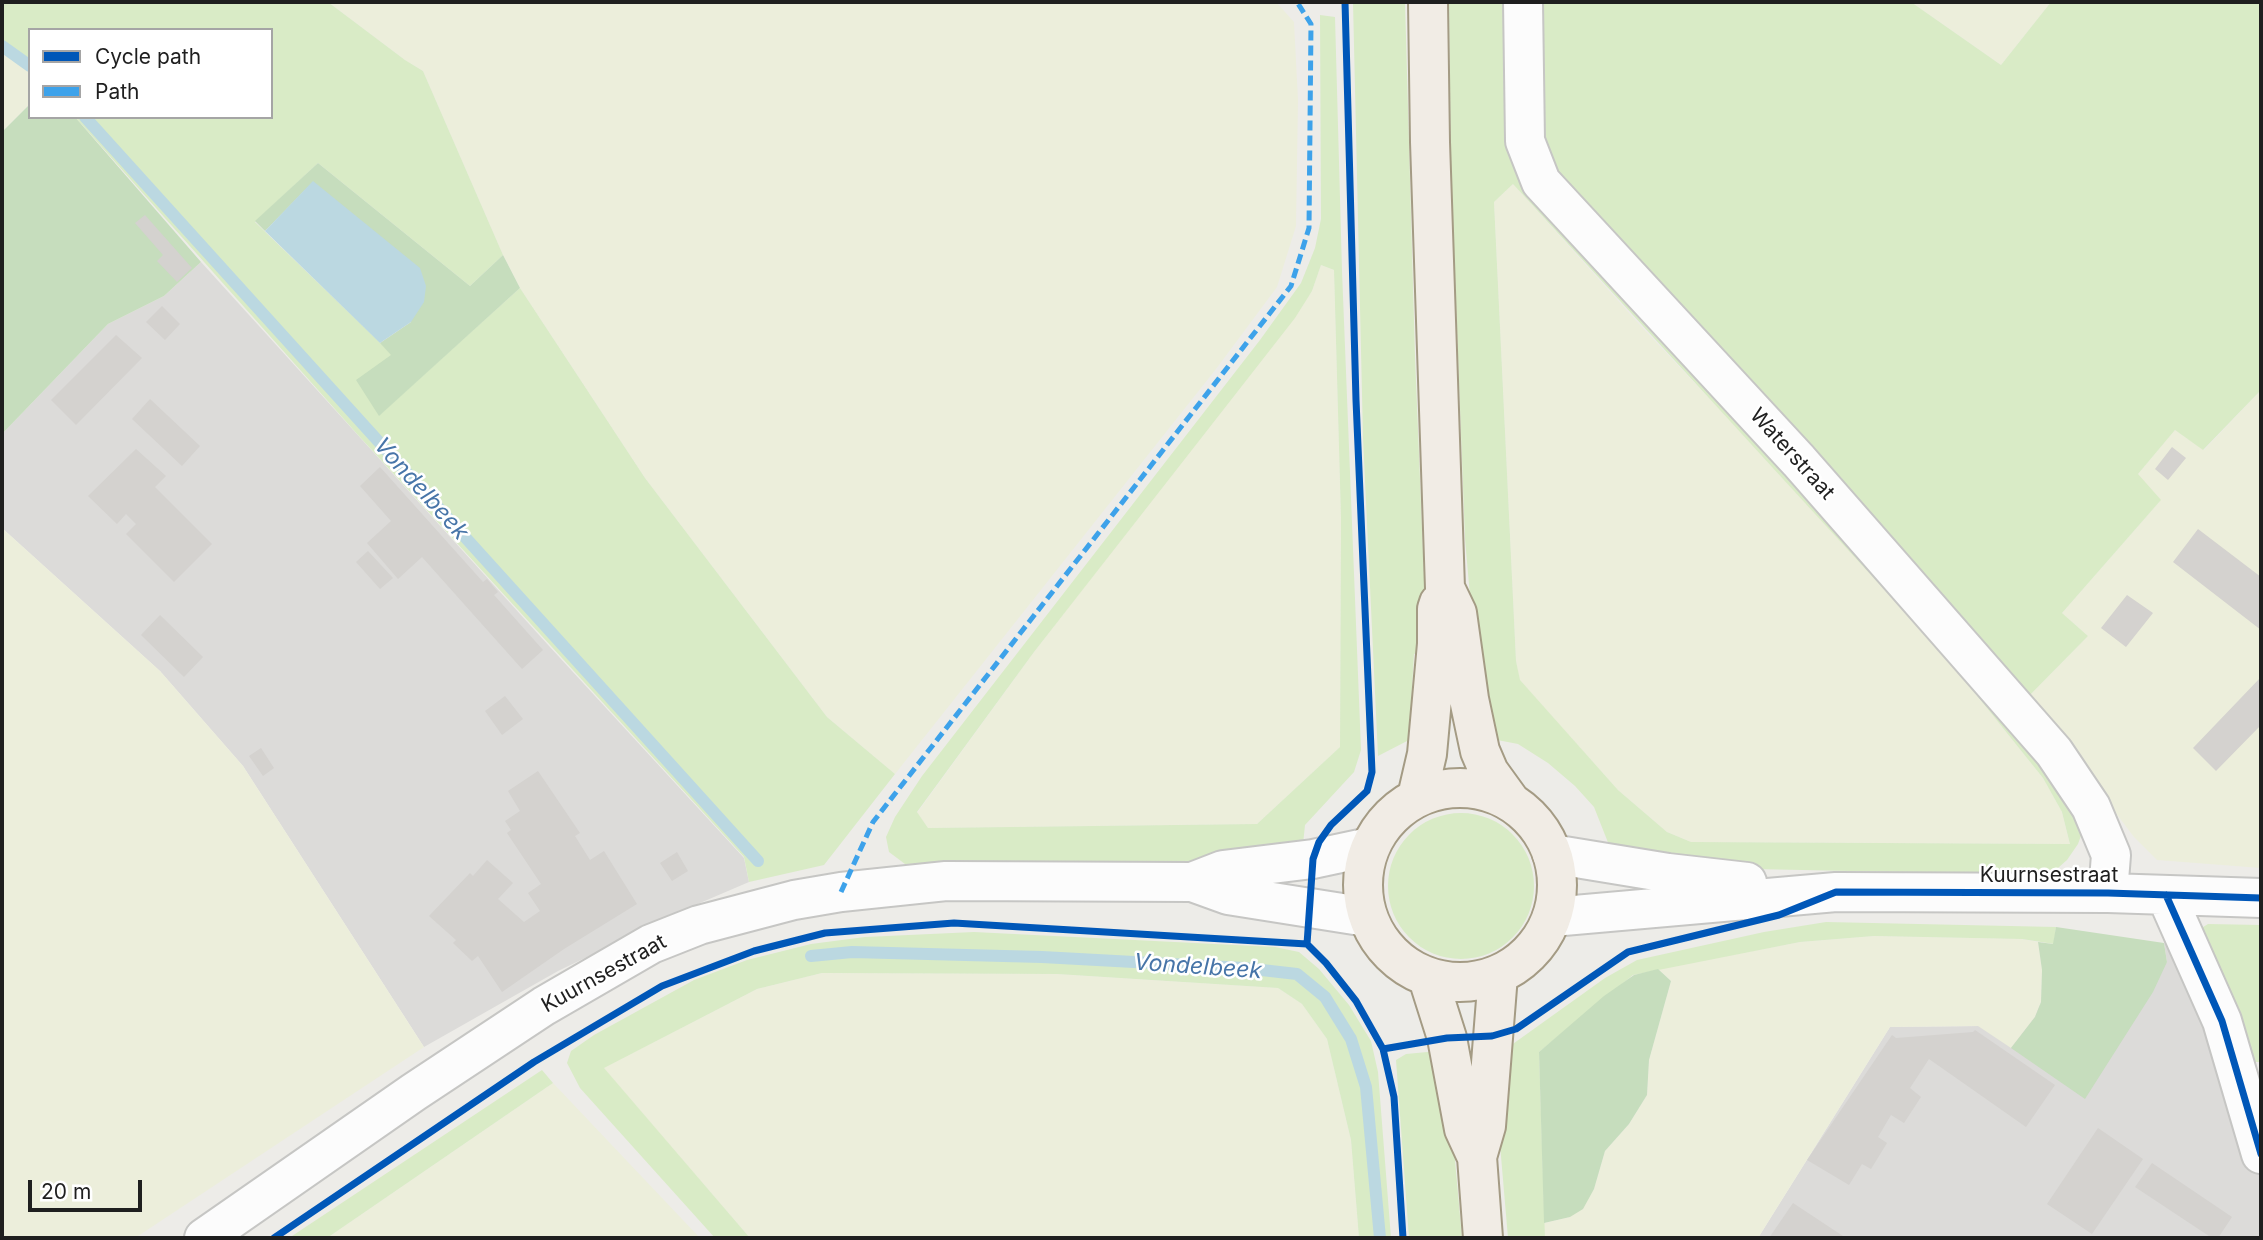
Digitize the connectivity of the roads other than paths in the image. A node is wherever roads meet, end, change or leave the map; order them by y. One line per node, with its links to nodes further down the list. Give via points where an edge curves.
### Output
1 (1428, 2): 3 (main road)
2 (1523, 2): 10 (street, Waterstraat, via 1525,141 1541,182 1799,461 2054,752 2091,807 2111,855)
3 (1446, 588): 4 (main road, via 1437,609 1427,754); 5 (main road, via 1457,613 1480,751)
4 (1417, 797): 5 (main road, via 1448,788 1480,789); 6 (main road, via 1389,817)
5 (1510, 802): 7 (main road, via 1535,824)
6 (1370, 847): 8 (street, Kuurnsestraat, via 1223,870); 13 (main road, via 1361,882)
7 (1552, 854): 9 (street, Kuurnsestraat); 14 (main road, via 1557,885)
8 (1192, 882): 13 (street, Kuurnsestraat, via 1228,895); 19 (street, Kuurnsestraat, via 946,881 794,900 699,925 651,944 544,1006)
9 (1836, 892): 10 (street, Kuurnsestraat); 14 (street, Kuurnsestraat)
10 (2108, 893): 11 (street, Kuurnsestraat)
11 (2166, 895): 12 (street, Kuurnsestraat); 17 (street, via 2222,1021)
12 (2261, 898)
13 (1367, 917): 16 (main road, via 1381,943 1402,964)
14 (1552, 917): 15 (main road, via 1531,952)
15 (1498, 975): 16 (main road, via 1475,981); 18 (main road, via 1486,1126)
16 (1428, 978): 18 (main road, via 1447,1038 1464,1129)
17 (2261, 1154)
18 (1477, 1157): 20 (main road)
19 (204, 1238)
20 (1483, 1238)

